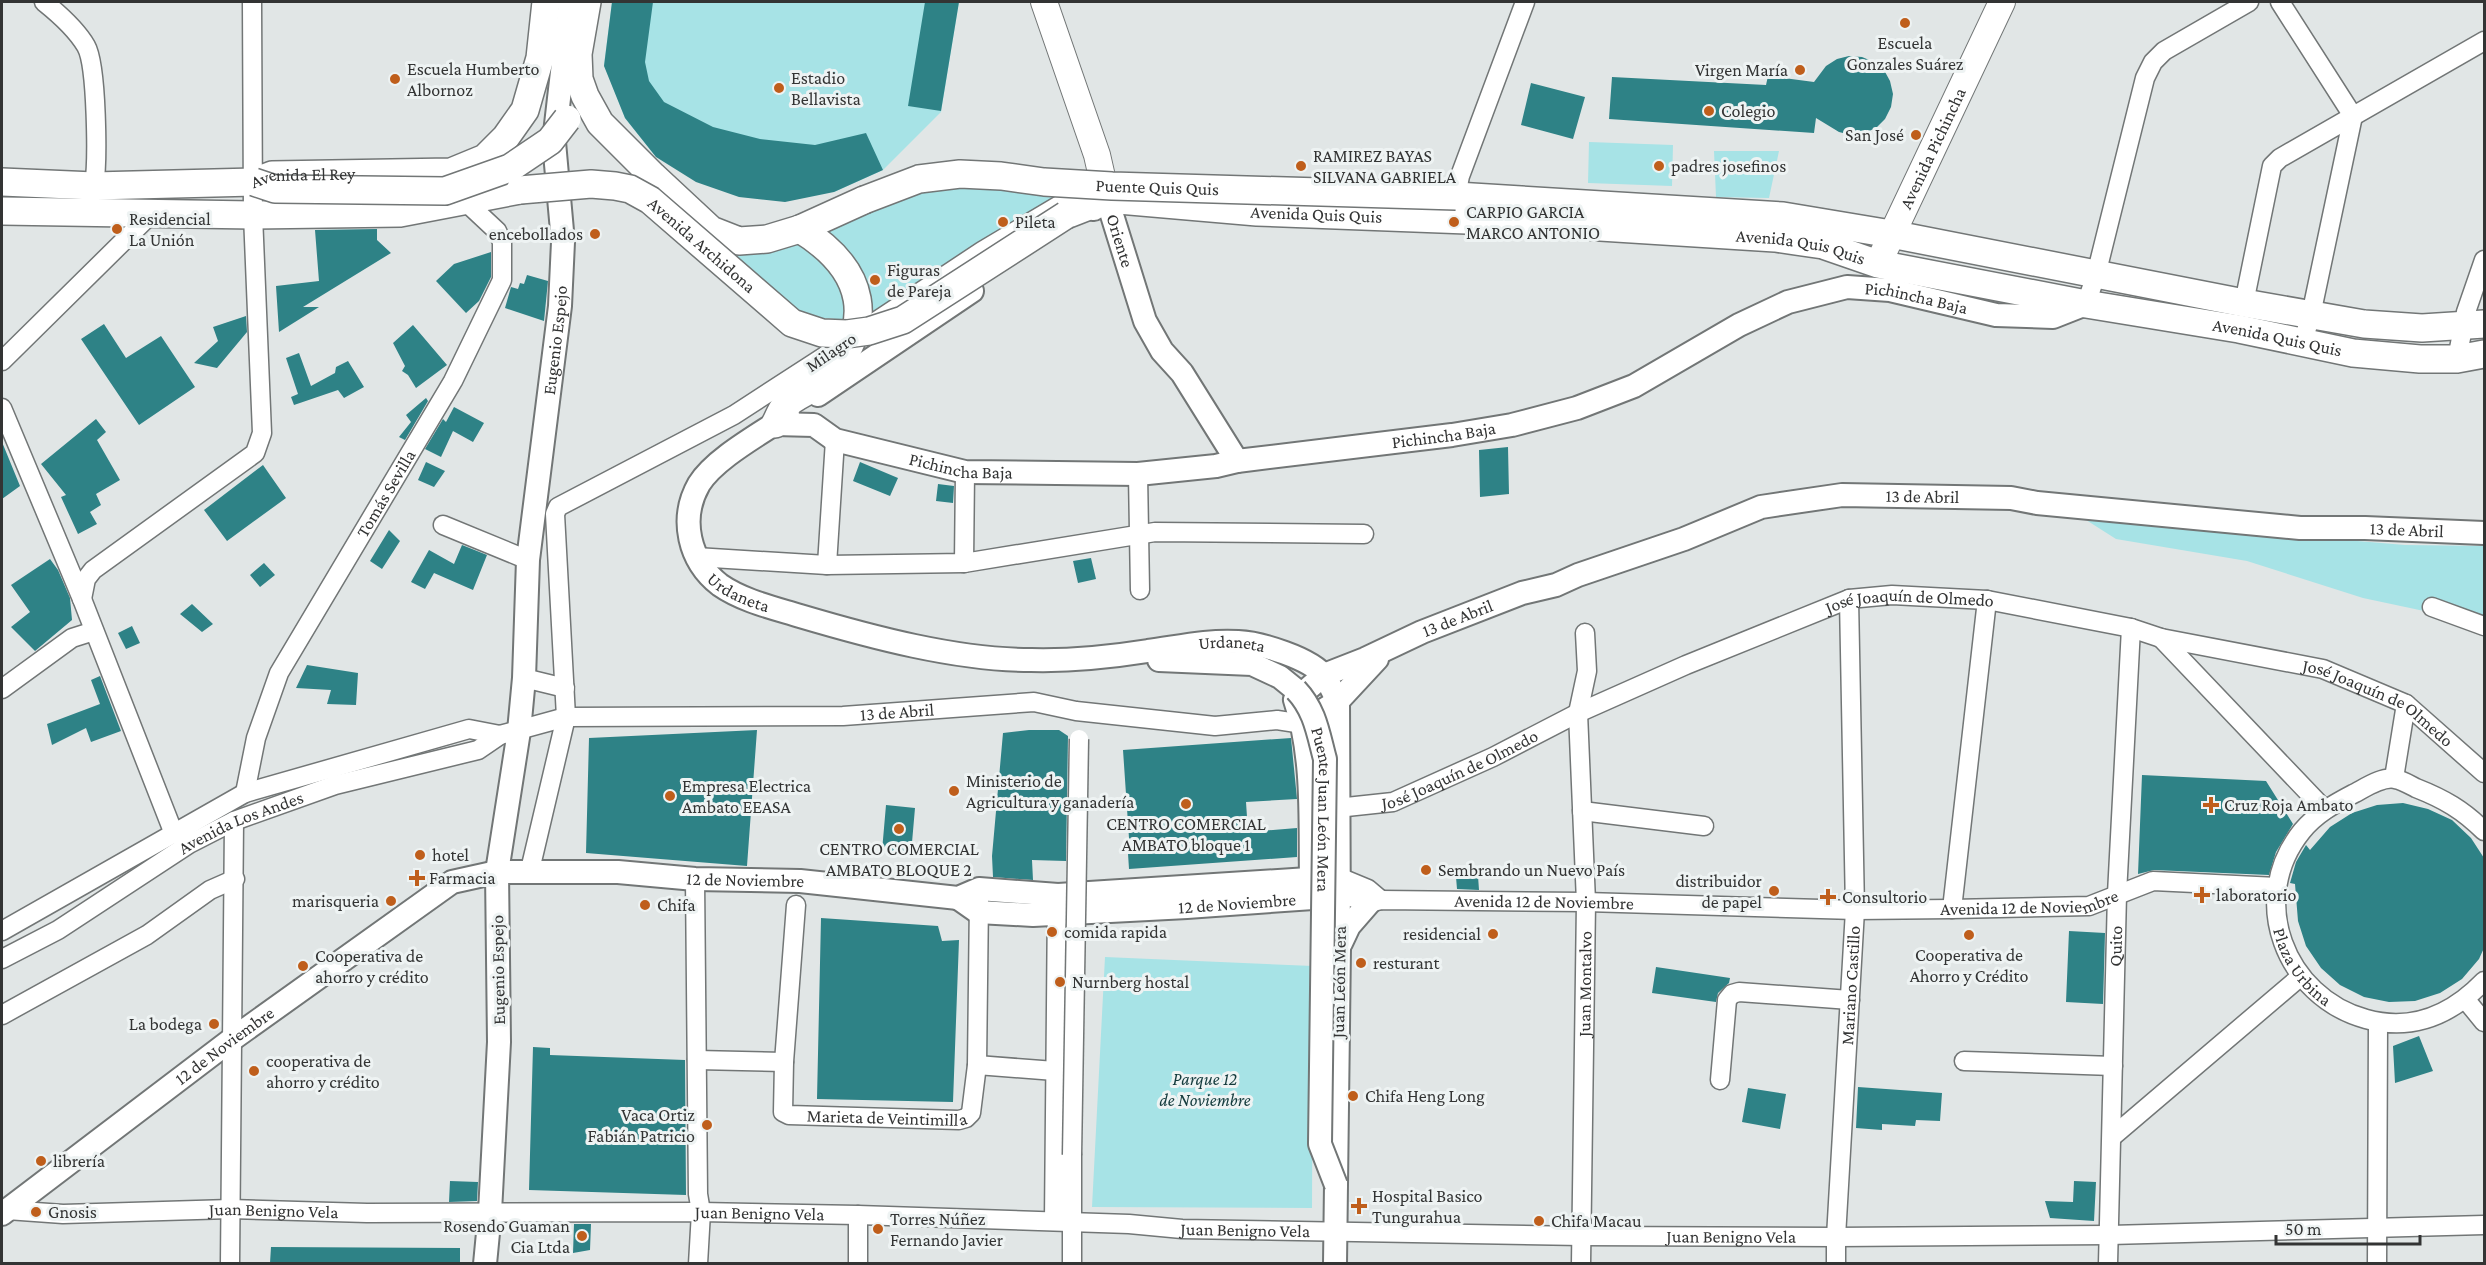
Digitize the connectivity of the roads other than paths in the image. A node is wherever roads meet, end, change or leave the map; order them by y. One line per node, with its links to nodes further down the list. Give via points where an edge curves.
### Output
1 (44, 2): 16 (street, via 87,47 95,82)
2 (252, 2): 15 (street)
3 (546, 2): 15 (main road, Avenida El Rey, via 540,58 525,110 485,158 452,172 272,175)
4 (570, 2): 48 (street, Eugenio Espejo, via 554,142 563,242 560,306)
5 (588, 2): 12 (main road, Puente Quis Quis, via 578,54 579,79)
6 (1044, 2): 17 (main road, Oriente, via 1097,155)
7 (1525, 2): 18 (street)
8 (2002, 2): 24 (main road, Avenida Pichincha)
9 (2249, 2): 27 (street, via 2164,51 2153,62 2145,78)
10 (2280, 2): 13 (street)
11 (2484, 41): 13 (street)
12 (585, 96): 15 (main road, bridge, via 550,141 510,168 445,191 275,189); 23 (main road, Puente Quis Quis, via 600,123 711,230 739,241 767,239)
13 (2353, 116): 28 (street, via 2272,166); 30 (street)
14 (2, 182): 16 (main road, Avenida El Rey)
15 (254, 182): 16 (main road, Avenida El Rey); 22 (street)
16 (94, 186)
17 (1105, 190): 19 (main road, Avenida Archidona, bridge, via 903,320 847,334 822,333 792,323 650,200 630,189 591,184 520,190); 26 (main road, Avenida Quis Quis, via 1257,212 1741,235 1823,245); 32 (street, Milagro, via 982,251); 38 (street, Urdaneta); 40 (street, Oriente, via 1145,321)
18 (1456, 196): 23 (main road, Puente Quis Quis, bridge, via 1112,186 960,174 919,179); 24 (main road, Avenida Quis Quis, via 1783,216)
19 (466, 202): 22 (main road, Avenida Archidona, via 400,213); 78 (street, Tomás Sevilla, via 497,231 502,242 502,280 453,381 279,673 256,738)
20 (2, 211): 21 (main road, Avenida El Rey)
21 (151, 214): 22 (main road, Avenida El Rey); 36 (street)
22 (253, 215): 52 (street, via 262,433 255,453 93,570 86,579)
23 (800, 229): 32 (main road, via 836,255 854,284 858,300)
24 (1891, 234): 26 (main road, Avenida Pichincha); 27 (main road, Avenida Quis Quis)
25 (2484, 260): 31 (street)
26 (1878, 264): 29 (main road, Avenida Quis Quis)
27 (2096, 275): 28 (main road, Avenida Quis Quis); 29 (street)
28 (2244, 303): 30 (main road, Avenida Quis Quis)
29 (2086, 304): 33 (main road, Avenida Quis Quis, via 2239,329); 40 (street, Pichincha Baja, via 2053,317 1996,315 1890,290 1847,287 1788,302 1739,325 1634,386 1577,408 1452,435)
30 (2311, 315): 31 (main road, Avenida Quis Quis, via 2422,328); 33 (street)
31 (2474, 325): 35 (street)
32 (854, 337): 38 (main road, via 837,365 821,382 784,407); 65 (street, Milagro, via 734,415 558,507 555,514)
33 (2302, 344): 35 (main road, Avenida Quis Quis, via 2352,353)
34 (2484, 354): 35 (main road, Avenida Quis Quis)
35 (2457, 359)
36 (2, 361)
37 (2, 408): 52 (street)
38 (775, 424): 39 (street, Pichincha Baja, via 814,425); 47 (street, Urdaneta, via 740,447 700,483 688,517 689,538)
39 (835, 440): 41 (street, Pichincha Baja); 50 (street)
40 (1237, 461): 42 (street, Pichincha Baja)
41 (965, 472): 42 (street, Pichincha Baja); 49 (street)
42 (1138, 474): 45 (street)
43 (443, 525): 48 (street)
44 (2484, 533): 61 (street, 13 de Abril, via 2300,528 2012,498 1842,495 1761,507 1684,539 1511,597)
45 (1140, 534): 46 (street); 49 (street); 51 (street)
46 (1364, 534)
47 (696, 556): 50 (street); 62 (street, Urdaneta, via 710,576 727,590 858,633 949,652 1030,660)
48 (528, 560): 64 (street, Eugenio Espejo)
49 (964, 563): 50 (street)
50 (827, 565)
51 (1140, 590)
52 (82, 599): 58 (street)
53 (1849, 599): 54 (street, José Joaquín de Olmedo, via 1892,595); 71 (street, José Joaquín de Olmedo); 101 (street, Mariano Castillo)
54 (1986, 600): 57 (street, José Joaquín de Olmedo); 100 (street)
55 (2432, 607): 56 (street)
56 (2484, 626)
57 (2131, 628): 60 (street, José Joaquín de Olmedo); 94 (street, Quito)
58 (94, 631): 66 (street, via 72,638); 85 (street)
59 (1586, 633): 71 (street, Juan Montalvo, via 1587,671)
60 (2161, 638): 69 (street, José Joaquín de Olmedo, via 2323,669); 80 (street)
61 (1386, 649): 63 (street, 13 de Abril); 68 (street, 13 de Abril)
62 (1105, 657): 63 (street, Urdaneta, via 1238,642 1274,649); 67 (street, Puente Juan León Mera, via 1252,664 1280,677)
63 (1324, 675): 67 (street, 13 de Abril); 68 (street)
64 (524, 678): 65 (street); 75 (street, Eugenio Espejo)
65 (565, 688): 72 (street)
66 (2, 689)
67 (1296, 695): 73 (street, 13 de Abril); 74 (street); 122 (street, Puente Juan León Mera, bridge, via 1308,702 1314,713 1325,759 1320,1144)
68 (1338, 700): 74 (street, 13 de Abril); 79 (street, Juan León Mera)
69 (2406, 704): 76 (street, José Joaquín de Olmedo); 77 (street)
70 (1076, 711): 72 (street, 13 de Abril, via 1034,702 843,716); 73 (street, 13 de Abril, via 1215,726); 128 (street, bridge, via 1079,739 1072,1155)
71 (1578, 713): 79 (street, José Joaquín de Olmedo, via 1393,802); 81 (street, Juan Montalvo)
72 (566, 717): 75 (street, 13 de Abril); 86 (street)
73 (1277, 720): 74 (street, 13 de Abril)
74 (1303, 724): 90 (street, via 1308,762)
75 (509, 733): 78 (street, Avenida Los Andes, via 469,729); 82 (street, Avenida Los Andes, via 478,750 335,785); 87 (street, Eugenio Espejo)
76 (2484, 773)
77 (2394, 778): 80 (street, Plaza Urbina, via 2374,783); 84 (street, via 2464,811)
78 (244, 793): 85 (street, Avenida Los Andes)
79 (1337, 808): 91 (street, Juan León Mera)
80 (2325, 810): 92 (street, Plaza Urbina, via 2302,831 2286,857)
81 (1582, 811): 83 (street); 97 (street, Juan Montalvo)
82 (234, 821): 88 (street); 105 (street, Avenida Los Andes, via 189,844 58,930)
83 (1704, 826)
84 (2484, 831)
85 (174, 834): 103 (street, Avenida Los Andes)
86 (530, 870): 87 (street, 12 de Noviembre); 89 (street, 12 de Noviembre)
87 (497, 872): 113 (street, 12 de Noviembre, via 452,882); 125 (street, Eugenio Espejo, via 499,1042)
88 (235, 879): 110 (street, via 210,890 147,935); 113 (street)
89 (695, 879): 95 (street, 12 de Noviembre, via 800,881); 114 (street)
90 (1311, 879): 91 (street, 12 de Noviembre); 98 (street, 12 de Noviembre)
91 (1339, 885): 96 (street, via 1368,889); 98 (street, 12 de Noviembre, via 1313,898 1187,907); 104 (street, Juan León Mera)
92 (2277, 887): 94 (street, Avenida 12 de Noviembre, via 2153,881); 106 (street, Plaza Urbina, via 2277,918 2284,949)
93 (979, 889): 95 (street, 12 de Noviembre); 98 (street, 12 de Noviembre); 102 (street, Marieta de Veintimilla)
94 (2117, 894): 100 (street, Avenida 12 de Noviembre, via 2089,906); 118 (street, Quito)
95 (958, 898): 102 (street, 12 de Noviembre)
96 (1375, 902): 97 (street, Avenida 12 de Noviembre); 104 (street, via 1349,926)
97 (1586, 902): 101 (street, Avenida 12 de Noviembre); 133 (street, Juan Montalvo)
98 (1057, 904): 102 (street, 12 de Noviembre, via 1033,915); 119 (street)
99 (796, 905): 116 (street, Marieta de Veintimilla)
100 (1952, 909): 101 (street, Avenida 12 de Noviembre)
101 (1855, 910): 108 (street, Mariano Castillo)
102 (978, 912): 117 (street, Marieta de Veintimilla)
103 (2, 931)
104 (1340, 947): 122 (street, Juan León Mera)
105 (2, 959)
106 (2300, 977): 112 (street, Plaza Urbina, via 2322,999 2348,1014); 121 (street)
107 (2484, 981): 109 (street, Plaza Urbina)
108 (1850, 1000): 120 (street, via 1732,994 1727,1000); 134 (street, Mariano Castillo)
109 (2466, 1000): 111 (street); 112 (street, Plaza Urbina, via 2439,1016 2409,1023)
110 (2, 1015)
111 (2484, 1022)
112 (2378, 1023): 130 (street)
113 (231, 1040): 123 (street); 124 (street, 12 de Noviembre)
114 (698, 1060): 116 (street); 126 (street)
115 (1964, 1061): 118 (street)
116 (784, 1062): 117 (street, Marieta de Veintimilla, via 782,1106 789,1115 959,1120 971,1113)
117 (977, 1065): 119 (street)
118 (2113, 1066): 121 (street, Quito)
119 (1055, 1071): 128 (street)
120 (1720, 1080)
121 (2112, 1137): 132 (street, Quito)
122 (1336, 1185): 131 (street, Juan León Mera)
123 (230, 1209): 124 (street, Juan Benigno Vela); 125 (street, Juan Benigno Vela); 135 (street)
124 (4, 1212)
125 (490, 1212): 126 (street, Juan Benigno Vela); 136 (street, Eugenio Espejo)
126 (701, 1212): 127 (street, Juan Benigno Vela); 137 (street)
127 (858, 1215): 128 (street, Juan Benigno Vela); 138 (street)
128 (1063, 1221): 131 (street, Juan Benigno Vela); 139 (street)
129 (2484, 1225): 130 (street, Juan Benigno Vela)
130 (2377, 1227): 132 (street, Juan Benigno Vela); 144 (street)
131 (1336, 1233): 133 (street, Juan Benigno Vela); 140 (street, Juan León Mera)
132 (2110, 1235): 134 (street, Juan Benigno Vela); 143 (street, Quito)
133 (1581, 1236): 134 (street, Juan Benigno Vela); 141 (street, Juan Montalvo)
134 (1836, 1237): 142 (street, Mariano Castillo)
135 (230, 1263)
136 (485, 1263)
137 (698, 1263)
138 (858, 1263)
139 (1072, 1263)
140 (1335, 1263)
141 (1581, 1263)
142 (1836, 1263)
143 (2108, 1263)
144 (2377, 1263)

